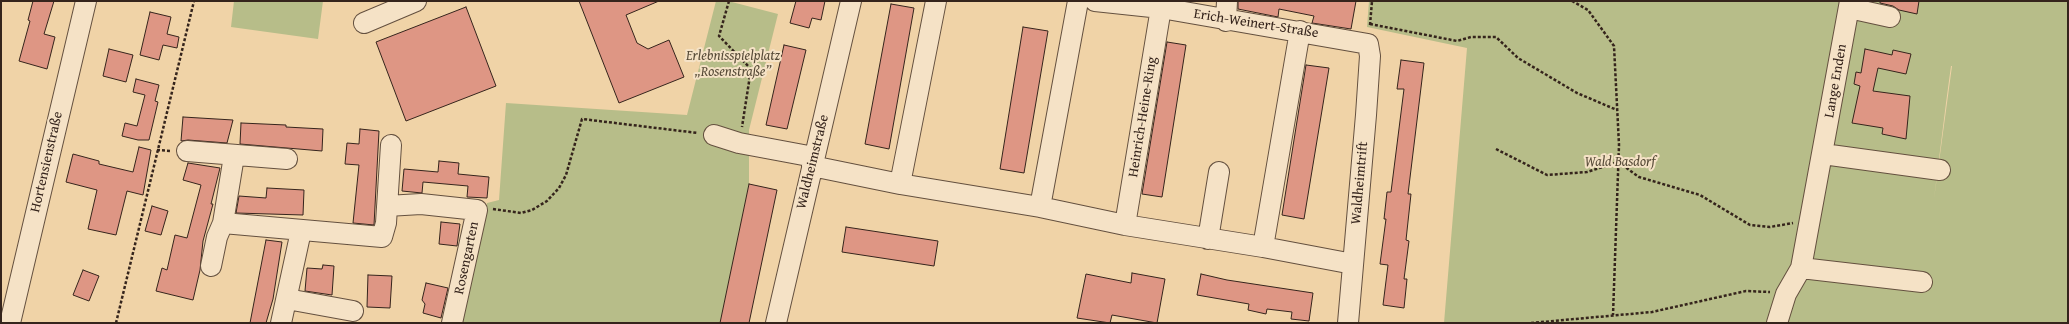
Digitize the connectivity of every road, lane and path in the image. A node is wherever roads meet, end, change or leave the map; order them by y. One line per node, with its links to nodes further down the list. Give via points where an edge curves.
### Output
1 (86, 1): 51 (street, Hortensienstraße)
2 (194, 1): 52 (path)
3 (416, 1): 16 (street)
4 (729, 1): 22 (path, via 719,36 751,69)
5 (851, 1): 29 (street, Waldheimstraße)
6 (936, 1): 33 (street)
7 (1078, 1): 35 (street)
8 (1095, 1): 13 (street, Erich-Weinert-Straße)
9 (1227, 1): 15 (street)
10 (1372, 1): 17 (path)
11 (1572, 1): 20 (path, via 1588,10 1614,46)
12 (1850, 4): 14 (street, Lange Enden); 26 (street, Lange Enden)
13 (1161, 8): 15 (street, Erich-Weinert-Straße); 38 (street, Heinrich-Heine-Ring)
14 (1890, 17)
15 (1226, 21): 18 (street, Erich-Weinert-Straße)
16 (364, 23)
17 (1370, 24): 19 (path); 20 (path, via 1457,41 1471,37 1496,37 1518,58 1578,93)
18 (1300, 31): 19 (street, Erich-Weinert-Straße); 42 (street)
19 (1368, 44): 43 (street, Waldheimtrift, via 1370,56 1366,115)
20 (1617, 110): 30 (path)
21 (714, 135): 22 (street); 36 (path, via 582,119 566,176 547,201 521,213 484,207)
22 (740, 143): 29 (street)
23 (391, 145): 34 (street)
24 (1496, 149): 30 (path, via 1547,175 1588,172)
25 (186, 152): 27 (street)
26 (1823, 154): 31 (street); 39 (street, Lange Enden)
27 (234, 156): 28 (street); 37 (street)
28 (287, 159)
29 (813, 162): 33 (street); 55 (street, Waldheimstraße)
30 (1618, 162): 39 (path, via 1639,177 1700,195 1750,225 1770,227 1792,223); 50 (path)
31 (1940, 170)
32 (1219, 172): 41 (street)
33 (900, 184): 35 (street)
34 (387, 206): 36 (street, Rosengarten, via 421,204); 40 (street, via 382,238)
35 (1040, 207): 38 (street)
36 (477, 210): 54 (street, Rosengarten)
37 (223, 223): 40 (street); 44 (street, via 217,237)
38 (1125, 225): 41 (street)
39 (1809, 228): 45 (street, Lange Enden)
40 (301, 231): 48 (street)
41 (1208, 238): 42 (street)
42 (1263, 247): 43 (street)
43 (1353, 264): 56 (street, Waldheimtrift)
44 (211, 266)
45 (1801, 268): 46 (street); 47 (street, Lange Enden)
46 (1922, 282)
47 (1786, 294): 50 (path, via 1746,291 1652,312); 58 (street, Lange Enden)
48 (287, 299): 49 (street); 53 (street)
49 (353, 311)
50 (1612, 315): 57 (path)
51 (10, 323)
52 (116, 323)
53 (281, 323)
54 (452, 323)
55 (776, 323)
56 (1348, 323)
57 (1531, 323)
58 (1777, 323)

